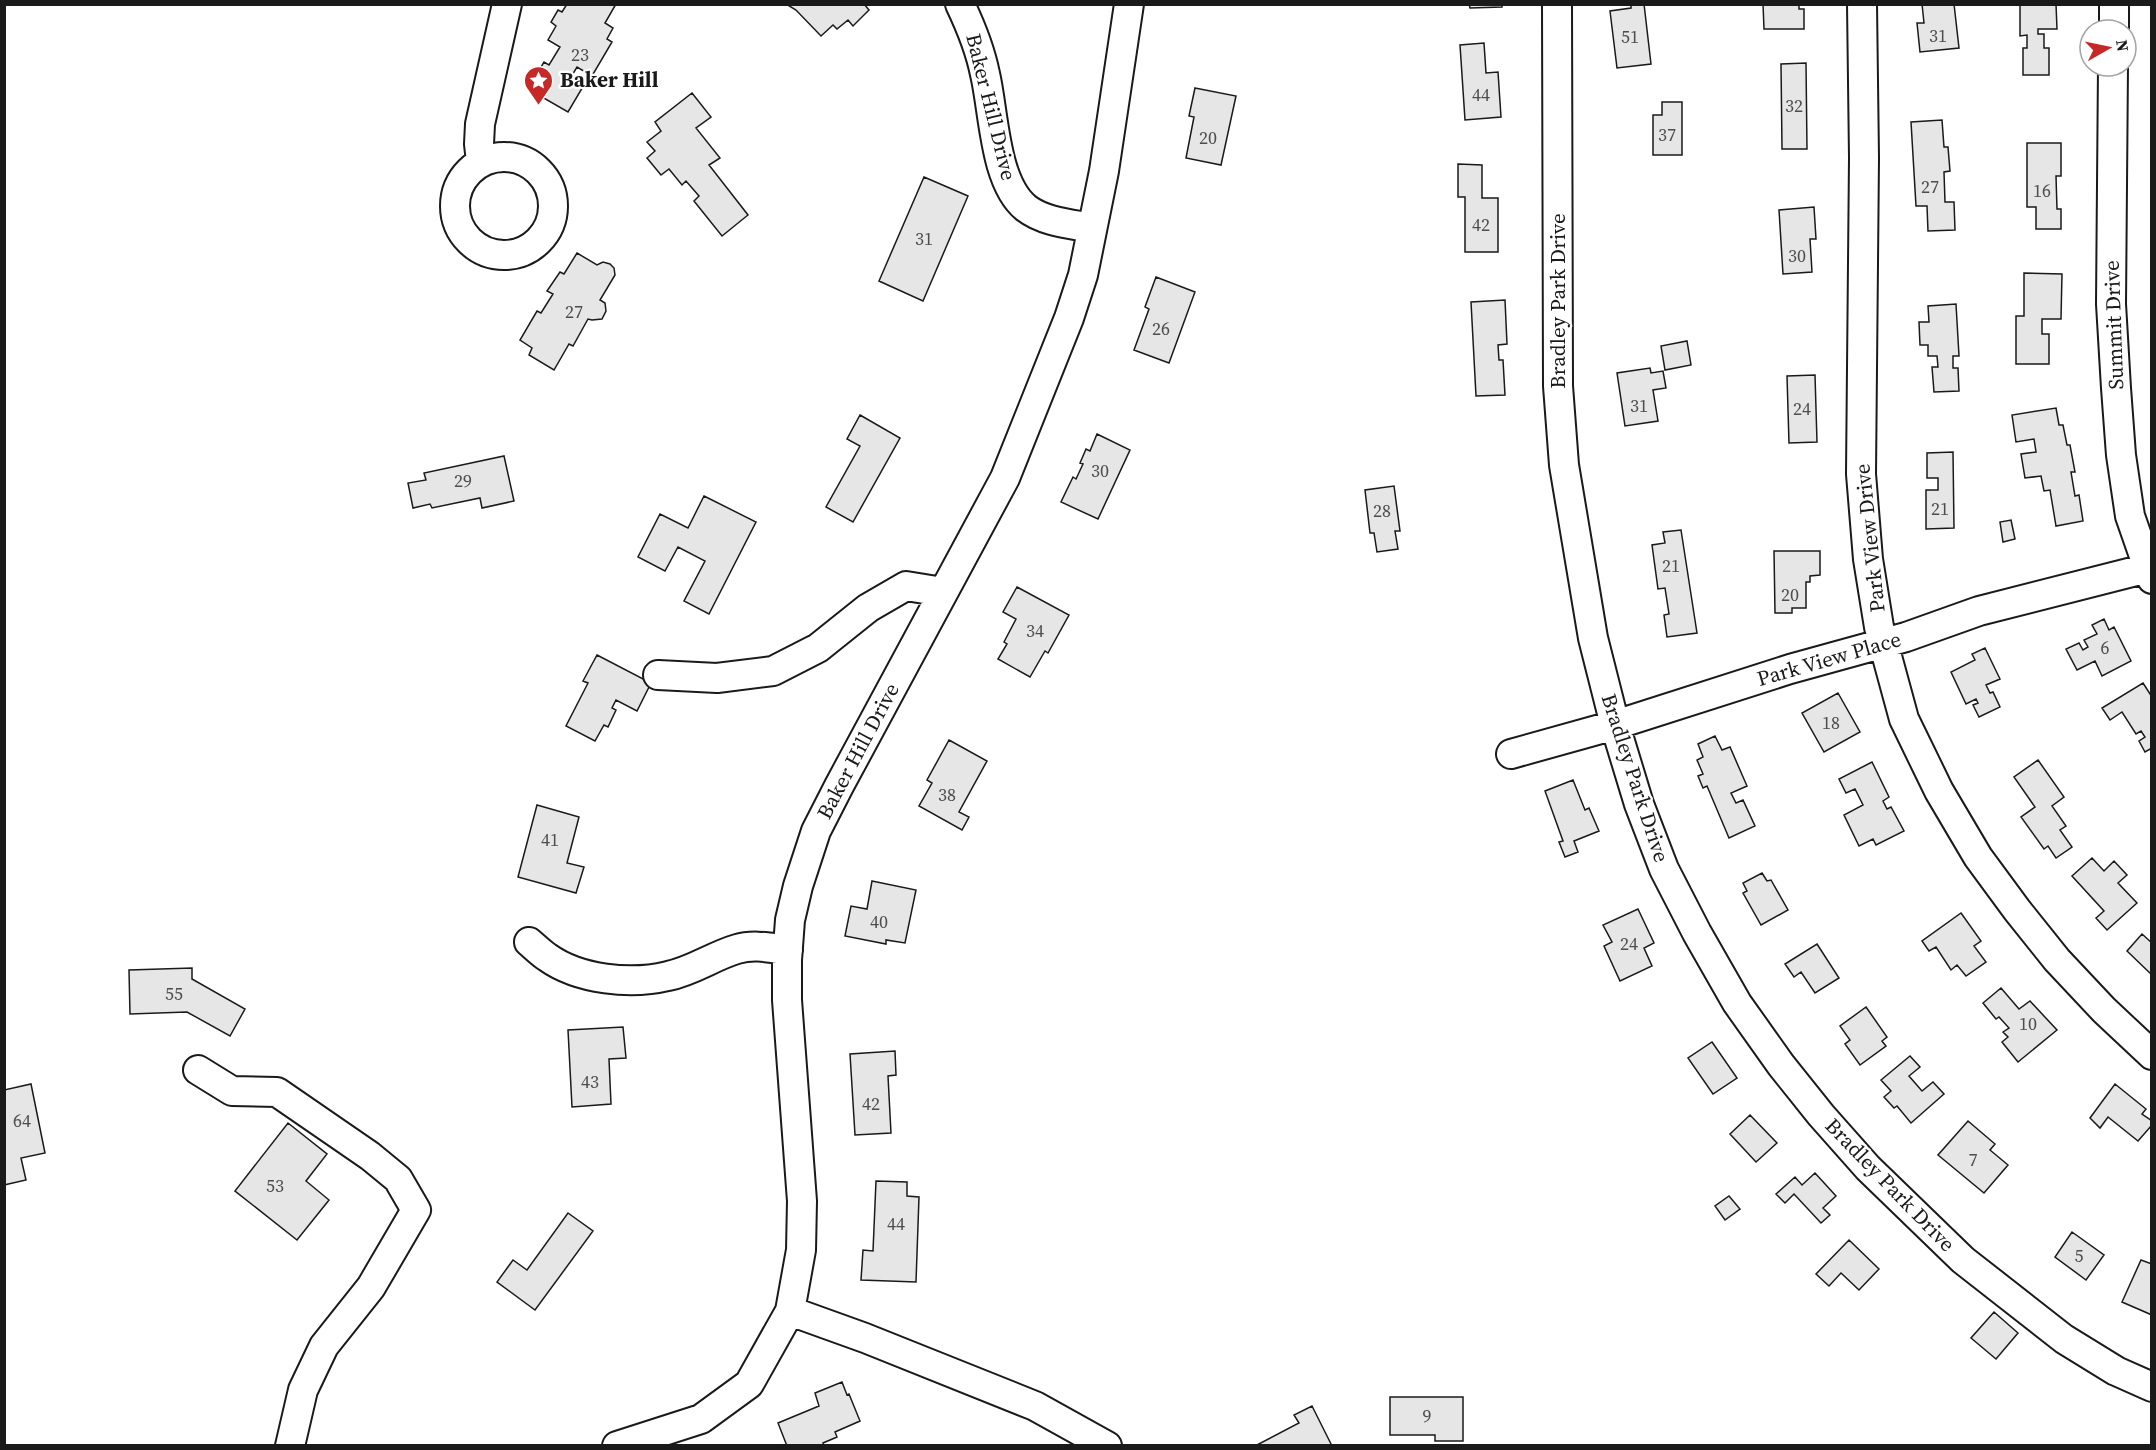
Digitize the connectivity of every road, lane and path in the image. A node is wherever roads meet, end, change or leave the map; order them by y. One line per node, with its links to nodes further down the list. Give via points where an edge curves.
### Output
1 (507, 4): 7 (street, via 480,124)
2 (960, 4): 8 (street, Baker Hill Drive, via 985,74 1000,156 1017,199 1028,210 1048,219)
3 (1129, 4): 8 (street, Baker Hill Drive)
4 (1557, 4): 13 (street, Bradley Park Drive, via 1558,386 1563,450 1593,638)
5 (1862, 4): 11 (street, Park View Drive, via 1861,474 1868,559)
6 (2113, 78): 9 (street, Summit Drive, via 2111,304 2121,455 2130,516)
7 (481, 162)
8 (1092, 228): 10 (street, Baker Hill Drive, via 1083,275 1050,369 1005,478)
9 (2150, 574): 11 (street, Park View Place, via 1979,611)
10 (943, 592): 12 (street, via 906,586 868,608 818,648 773,671 717,678); 16 (street, Baker Hill Drive, via 816,831 798,886)
11 (1883, 644): 13 (street, Park View Place); 17 (street, Park View Drive, via 1904,719 1939,791 1978,857 2057,960)
12 (658, 675)
13 (1615, 725): 14 (street, Park View Place); 20 (street, Bradley Park Drive, via 1664,869 1697,933 1737,1003 1821,1115 1868,1168 1963,1260 2064,1339)
14 (1511, 754)
15 (529, 942): 16 (street, via 548,958 572,970 632,980 667,977 736,949 754,946)
16 (788, 950): 19 (street, Baker Hill Drive, via 787,1000 802,1201 801,1250)
17 (2151, 1055)
18 (198, 1070): 21 (street, via 232,1091 277,1092 398,1179 416,1210 371,1287 324,1346 303,1390)
19 (790, 1311): 22 (street, Baker Hill Drive, via 749,1384 701,1419); 23 (street, via 1035,1406)
20 (2151, 1387)
21 (290, 1446)
22 (617, 1446)
23 (1107, 1446)

